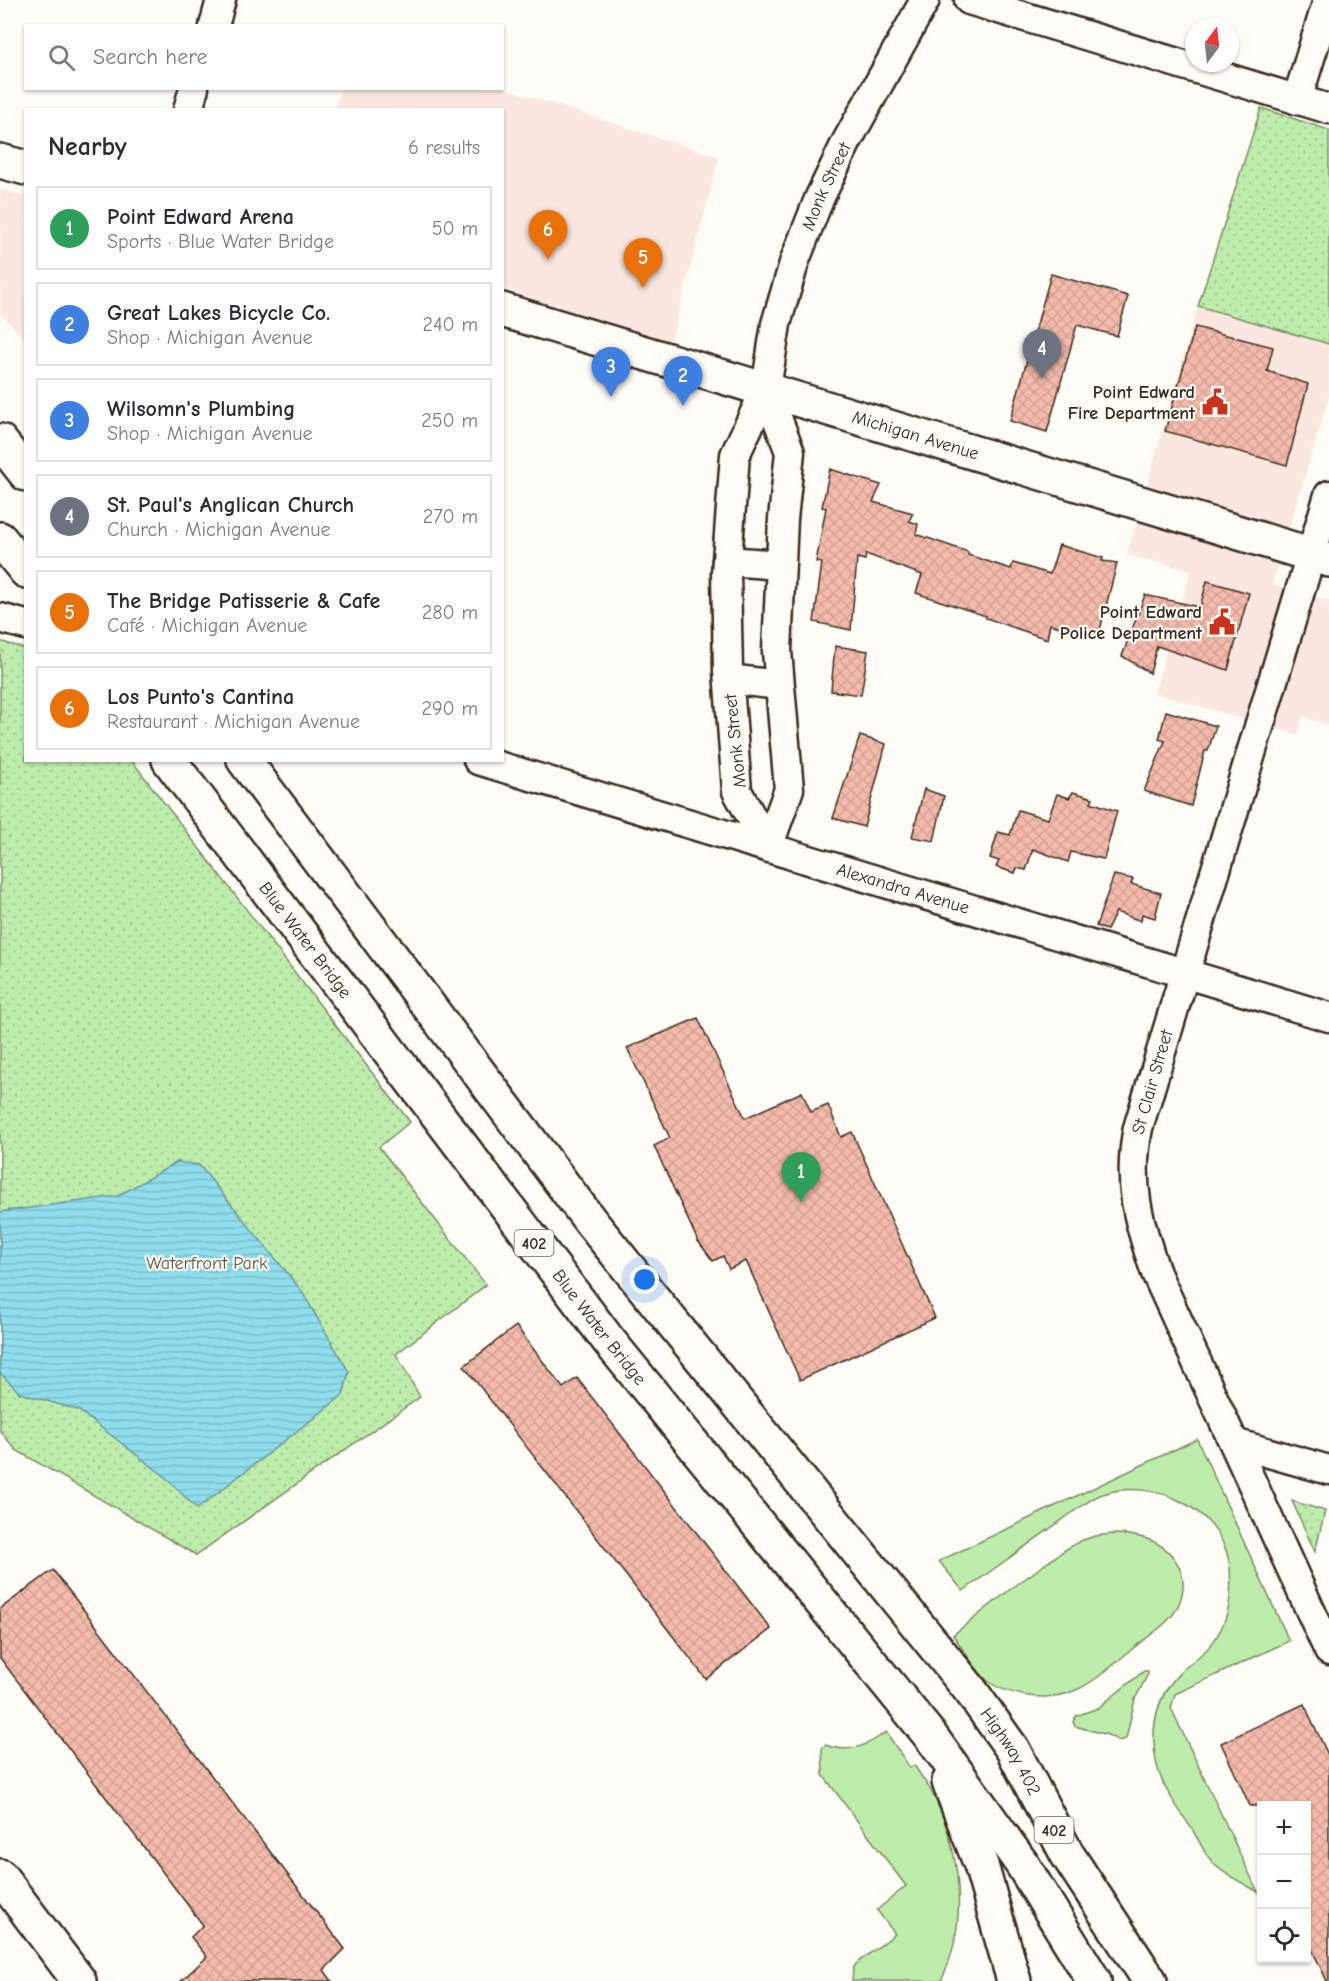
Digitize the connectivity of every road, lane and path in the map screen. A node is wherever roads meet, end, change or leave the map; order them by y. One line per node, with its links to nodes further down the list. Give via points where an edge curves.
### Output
1 (221, 0): 5 (street)
2 (925, 0): 13 (street, Monk Street, via 819,199 776,324)
3 (969, 0): 7 (street)
4 (1328, 0): 7 (street)
5 (215, 24)
6 (193, 90): 8 (street)
7 (1297, 100): 9 (street)
8 (189, 108)
9 (1329, 109)
10 (0, 161): 11 (main road)
11 (24, 167)
12 (504, 311): 13 (main road, Michigan Avenue)
13 (766, 389): 18 (main road, Michigan Avenue); 19 (street, Monk Street, via 735,455); 20 (street, Monk Street, via 790,452)
14 (0, 441): 15 (main road)
15 (24, 471)
16 (1329, 495): 18 (street, St Clair Street)
17 (0, 539): 21 (main road)
18 (1320, 557): 30 (street, St Clair Street)
19 (727, 561): 20 (street); 24 (street, Monk Street)
20 (780, 565): 25 (street, Monk Street)
21 (24, 569)
22 (0, 618): 23 (street)
23 (24, 624)
24 (729, 679): 25 (street, Monk Street); 29 (street, Monk Street, via 738,791)
25 (779, 686): 29 (street, Monk Street, via 789,789)
26 (171, 762): 35 (main road, Blue Water Bridge / 402, via 609,1341)
27 (246, 762): 40 (main road, Highway 402 / 402, via 591,1221 1013,1750 1067,1854)
28 (485, 762): 29 (street, Alexandra Avenue)
29 (768, 847): 30 (street, Alexandra Avenue)
30 (1184, 973): 31 (street, Alexandra Avenue); 32 (street, St Clair Street, via 1138,1128 1133,1187 1156,1273)
31 (1329, 1017)
32 (1234, 1443): 33 (street); 34 (street, St Clair Street)
33 (1329, 1470)
34 (1329, 1652)
35 (923, 1726): 37 (main road, via 981,1864); 38 (main road, 402, via 1022,1864)
36 (0, 1876): 39 (main road)
37 (1007, 1973)
38 (1093, 1979)
39 (79, 1981)
40 (1150, 1981)

